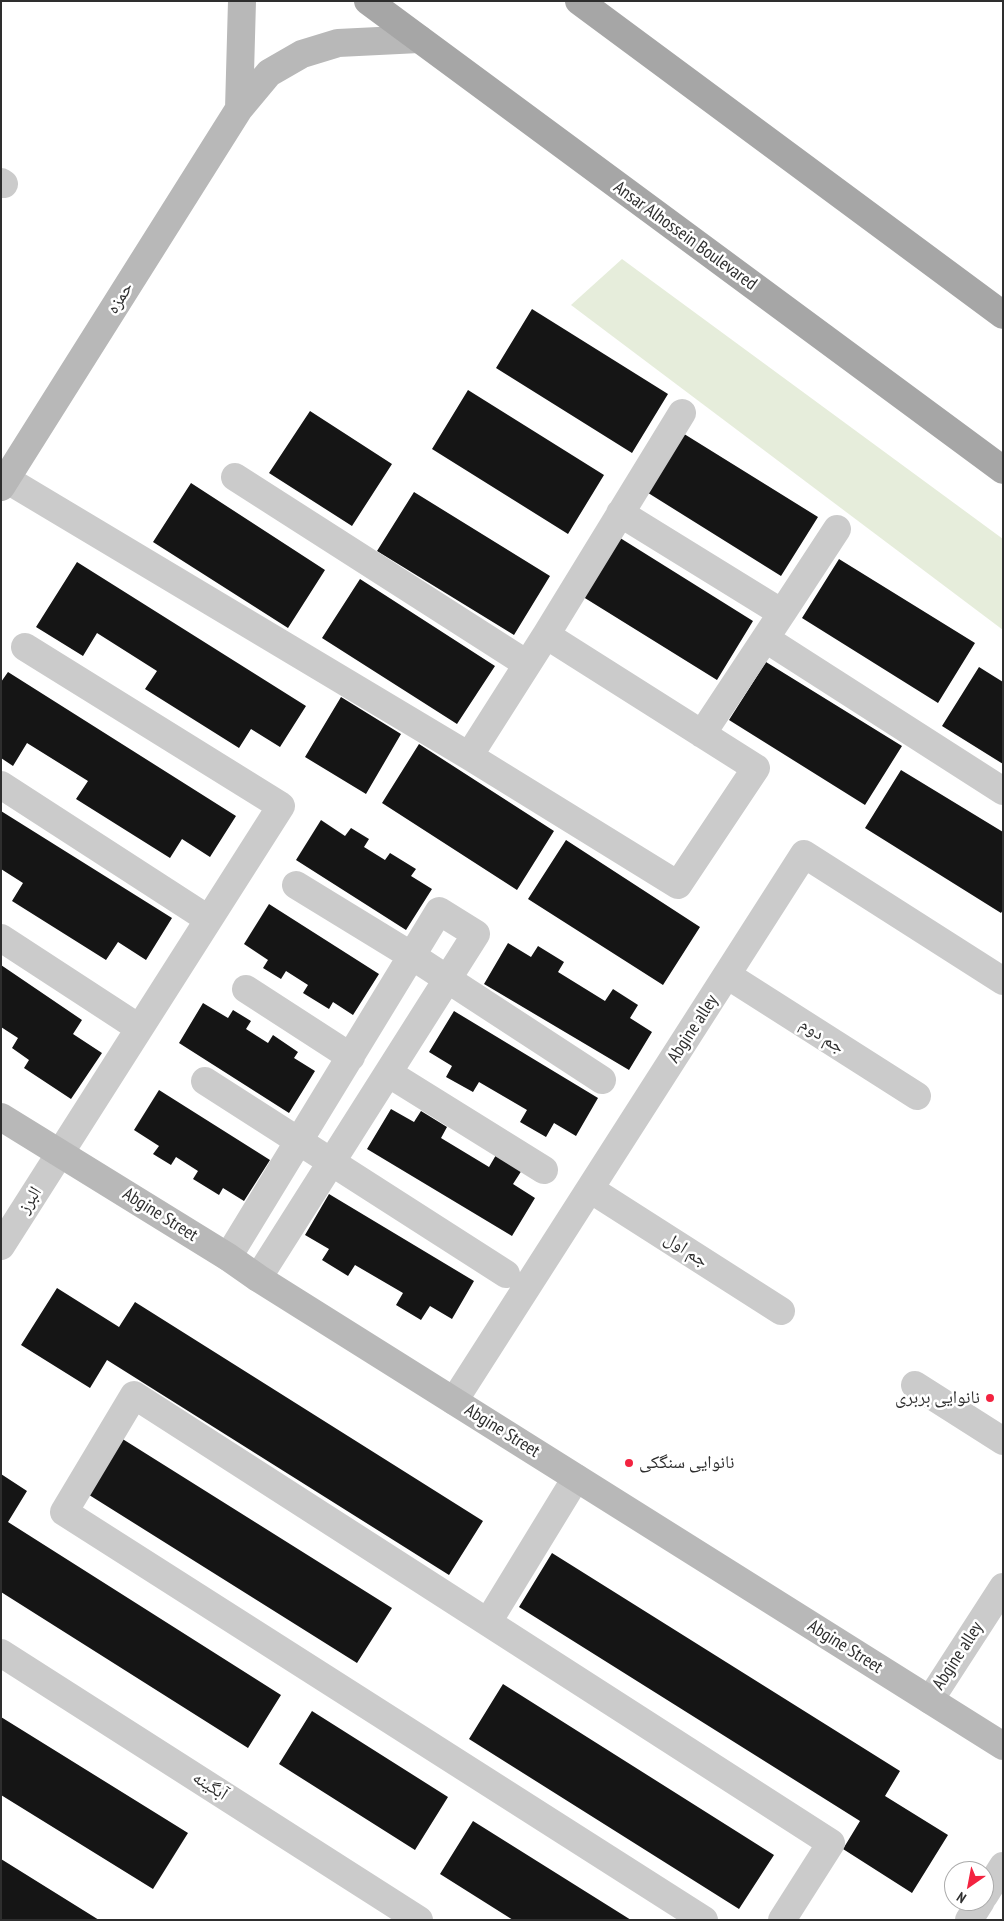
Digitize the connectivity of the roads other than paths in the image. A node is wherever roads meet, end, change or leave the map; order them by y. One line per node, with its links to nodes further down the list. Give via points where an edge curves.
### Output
1 (242, 1): 5 (street)
2 (368, 1): 4 (main road, Ansar Alhossein Boulevared)
3 (579, 1): 6 (main road)
4 (419, 39): 5 (street, حمزه, via 338,43 302,54 269,73); 8 (main road, Ansar Alhossein Boulevared)
5 (239, 109): 10 (street, حمزه)
6 (1003, 315)
7 (682, 413): 11 (street)
8 (1003, 470)
9 (235, 477): 17 (street)
10 (4, 483): 19 (street)
11 (620, 514): 13 (street); 14 (street)
12 (837, 529): 13 (street)
13 (782, 614): 15 (street)
14 (546, 634): 17 (street); 18 (street)
15 (766, 639): 18 (street); 21 (street)
16 (25, 647): 23 (street, البرز, via 281,806)
17 (527, 664): 19 (street)
18 (702, 734): 19 (street, via 756,768 678,885)
19 (468, 756)
20 (1, 785): 23 (street)
21 (1003, 791)
22 (296, 885): 25 (street)
23 (208, 920): 30 (street, البرز)
24 (1, 938): 30 (street)
25 (412, 956): 27 (street); 27 (street, via 439,911 476,934); 31 (street)
26 (727, 975): 28 (street, Abgine alley, via 804,854); 35 (street, جم دوم); 41 (street, Abgine alley)
27 (447, 979): 32 (street); 33 (street)
28 (1003, 981)
29 (246, 990): 31 (street)
30 (139, 1028): 38 (street, البرز)
31 (351, 1057): 37 (street)
32 (388, 1073): 39 (street); 40 (street)
33 (602, 1080)
34 (205, 1081): 37 (street)
35 (917, 1096)
36 (1, 1117): 38 (street, Abgine Street)
37 (299, 1141): 39 (street); 43 (street)
38 (59, 1153): 42 (street, البرز); 43 (street, Abgine Street)
39 (331, 1162): 44 (street); 45 (street)
40 (544, 1170)
41 (590, 1189): 46 (street, جم اول); 48 (street, Abgine alley)
42 (1, 1246)
43 (228, 1257): 45 (street, Abgine Street)
44 (506, 1274)
45 (258, 1278): 48 (street, Abgine Street)
46 (781, 1311)
47 (915, 1385): 49 (street)
48 (454, 1401): 50 (street, Abgine Street)
49 (1003, 1441)
50 (576, 1478): 52 (street); 54 (street, Abgine Street)
51 (1003, 1587): 54 (street, Abgine alley)
52 (488, 1622): 59 (street, via 134,1395 64,1512); 60 (street, via 831,1843)
53 (1, 1653): 58 (street, آبگینه)
54 (930, 1700): 55 (street, Abgine Street)
55 (1003, 1746)
56 (1003, 1866): 57 (street)
57 (994, 1880)
58 (419, 1920)
59 (704, 1920)
60 (782, 1920)

